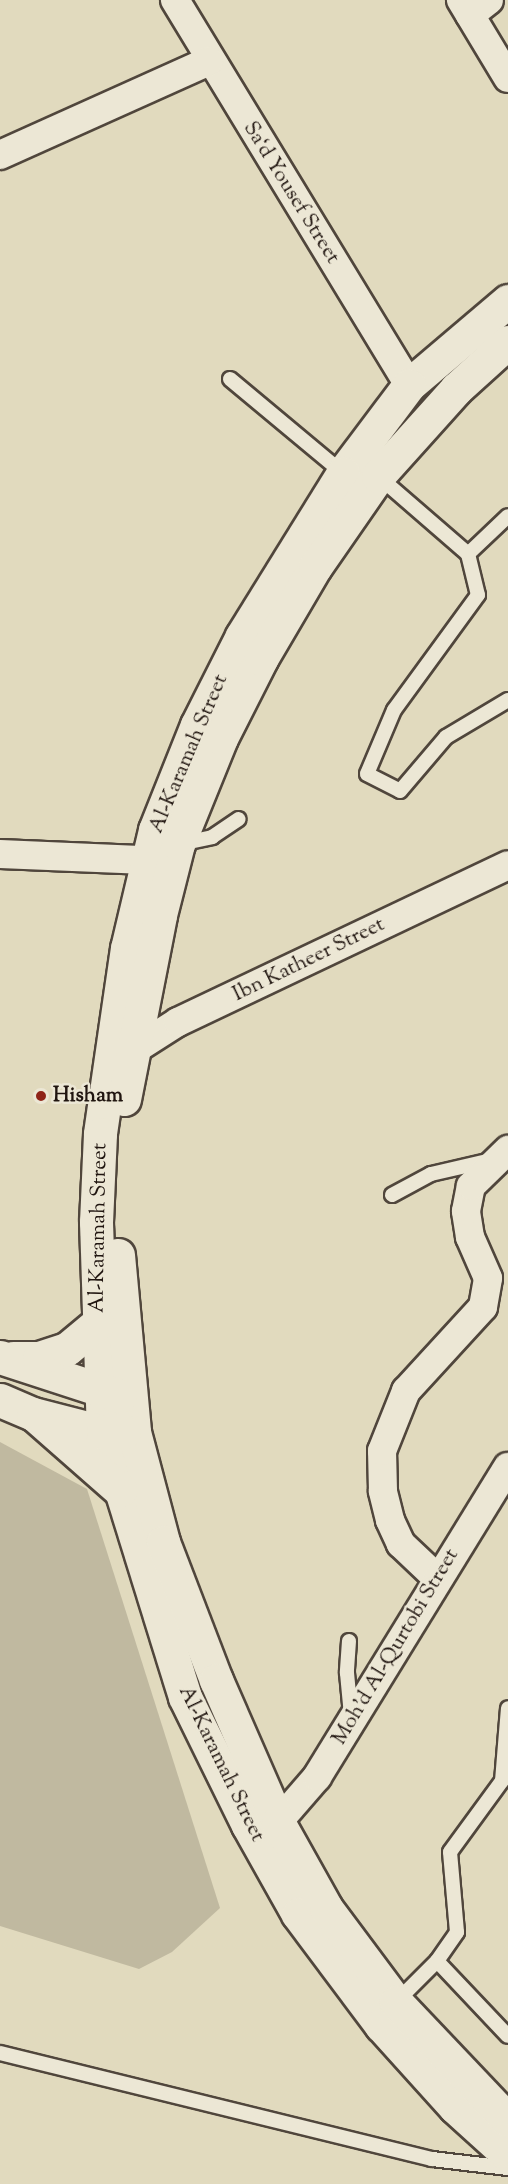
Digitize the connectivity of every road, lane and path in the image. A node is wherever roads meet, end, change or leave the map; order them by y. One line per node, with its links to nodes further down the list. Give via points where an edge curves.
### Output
1 (176, 0): 3 (street, Sa‘d Yousef Street)
2 (473, 5): 4 (street)
3 (209, 61): 5 (street); 9 (street, Sa‘d Yousef Street)
4 (508, 78)
5 (0, 155)
6 (508, 301): 9 (street, Al-Karamah Street)
7 (507, 345): 11 (street, Al-Karamah Street, via 456,388)
8 (230, 379): 10 (lane)
9 (409, 385): 10 (street, Al-Karamah Street)
10 (343, 473): 18 (street, Al-Karamah Street, via 242,636 197,725)
11 (378, 476): 13 (lane); 16 (street, Al-Karamah Street, via 315,567 261,659 221,738)
12 (508, 516): 13 (lane)
13 (468, 554): 14 (lane, via 478,595 394,710 367,774 400,791 446,737)
14 (508, 699)
15 (239, 819): 16 (lane, via 212,837)
16 (178, 844): 20 (street, Al-Karamah Street)
17 (0, 854): 18 (street)
18 (146, 860): 20 (street, Al-Karamah Street)
19 (508, 865): 20 (street, Ibn Katheer Street)
20 (122, 1049): 23 (street, Al-Karamah Street, via 96,1210); 25 (street, Al-Karamah Street, via 116,1204)
21 (502, 1154): 22 (lane, via 431,1174); 32 (street, via 471,1186 466,1211 470,1237 488,1278 483,1307 406,1391 382,1451 382,1491 390,1520 401,1544)
22 (392, 1195)
23 (98, 1323): 24 (street, via 57,1353 39,1358); 25 (street, Al-Karamah Street)
24 (1, 1358): 25 (street)
25 (116, 1395): 28 (street, Al-Karamah Street); 29 (street, Al-Karamah Street)
26 (0, 1400): 27 (street)
27 (33, 1414): 28 (street); 31 (street)
28 (102, 1431): 29 (street); 31 (street, Al-Karamah Street)
29 (135, 1432): 36 (street, Al-Karamah Street, via 163,1542 216,1680)
30 (508, 1467): 32 (street, Moh'd Al-Qurtobi Street)
31 (120, 1490): 42 (street, Al-Karamah Street, via 185,1697 248,1825 298,1914 381,2025 455,2107)
32 (437, 1578): 35 (street, Moh'd Al-Qurtobi Street)
33 (350, 1641): 35 (lane, via 347,1673)
34 (508, 1708): 37 (lane, via 502,1781 450,1852 457,1932)
35 (352, 1723): 36 (street, Moh'd Al-Qurtobi Street, via 317,1777)
36 (278, 1821): 38 (street, Al-Karamah Street, via 326,1908)
37 (437, 1961): 38 (lane); 39 (lane)
38 (396, 2002): 41 (street, Al-Karamah Street)
39 (508, 2036)
40 (0, 2053): 43 (lane, via 432,2159)
41 (508, 2120)
42 (508, 2155)
43 (508, 2168)

